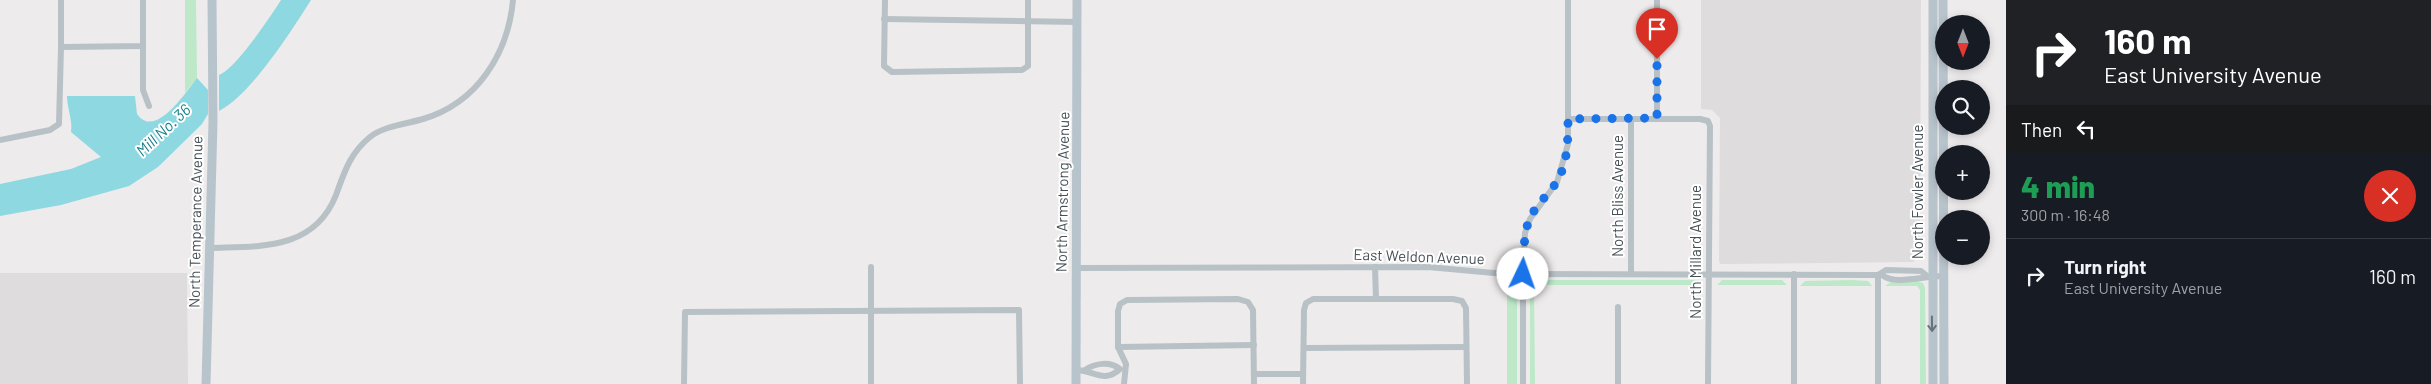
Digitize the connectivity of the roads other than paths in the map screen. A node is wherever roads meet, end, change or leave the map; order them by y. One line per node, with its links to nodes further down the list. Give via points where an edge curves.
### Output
1 (61, 0): 16 (street)
2 (143, 0): 15 (street)
3 (212, 0): 26 (main road, North Temperance Avenue)
4 (512, 0): 26 (street, via 502,49 487,74 473,89 442,111 371,136 350,159 330,206 310,230 292,241 275,245)
5 (885, 0): 12 (street)
6 (1028, 0): 13 (street)
7 (1077, 0): 14 (main road, North Armstrong Avenue)
8 (1568, 0): 22 (street)
9 (1657, 0): 21 (street)
10 (1933, 0): 17 (main road, North Fowler Avenue)
11 (1943, 0): 19 (main road, North Fowler Avenue)
12 (884, 19): 13 (street); 13 (street, via 884,66 892,72 1022,70 1028,66)
13 (1028, 22): 14 (street)
14 (1078, 22): 29 (main road, North Armstrong Avenue)
15 (143, 46): 16 (street); 20 (street, via 143,90)
16 (61, 47): 25 (street, via 59,124 50,130)
17 (1933, 52): 18 (main road, via 1938,55); 35 (main road, North Fowler Avenue)
18 (1939, 80)
19 (1943, 80)
20 (149, 106)
21 (1657, 118): 23 (street); 32 (street, North Millard Avenue, via 1700,119 1708,121 1710,126)
22 (1568, 119): 23 (street); 30 (street, via 1568,144 1557,182 1530,218 1525,234)
23 (1631, 119): 31 (street, North Bliss Avenue)
24 (1943, 135): 36 (main road, North Fowler Avenue)
25 (0, 140)
26 (210, 248): 50 (main road, North Temperance Avenue)
27 (871, 267): 39 (street)
28 (1375, 267): 29 (street, East Weldon Avenue); 30 (street, East Weldon Avenue); 37 (street)
29 (1076, 268): 46 (main road, North Armstrong Avenue)
30 (1523, 274): 31 (street, East Weldon Avenue); 59 (street)
31 (1631, 274): 32 (street, East Weldon Avenue)
32 (1708, 274): 33 (street, East Weldon Avenue); 61 (street, North Millard Avenue)
33 (1794, 274): 34 (street, East Weldon Avenue); 62 (street)
34 (1880, 275): 35 (street, East Weldon Avenue, via 1886,270 1921,270); 63 (street)
35 (1929, 276): 36 (street, East Weldon Avenue); 64 (main road, North Fowler Avenue, one-way to 64)
36 (1944, 276): 65 (main road, North Fowler Avenue)
37 (1376, 299): 42 (street, via 1462,301 1466,308); 43 (street, via 1313,299 1306,303)
38 (1618, 307): 60 (street)
39 (870, 311): 51 (street, via 684,312); 52 (street); 53 (street, via 1019,310)
40 (1254, 345): 41 (street); 41 (street, via 1253,310 1248,302 1238,299 1127,300 1120,304 1118,311); 47 (street)
41 (1118, 346): 45 (street)
42 (1466, 347): 43 (street); 58 (street)
43 (1304, 348): 48 (street)
44 (1107, 364): 45 (street); 46 (street, via 1093,364); 49 (street)
45 (1123, 369): 49 (street, via 1113,376); 55 (street)
46 (1080, 370): 49 (street); 54 (main road, North Armstrong Avenue)
47 (1254, 374): 48 (street); 56 (street)
48 (1304, 374): 57 (street)
49 (1107, 375)
50 (206, 384)
51 (684, 384)
52 (871, 384)
53 (1020, 384)
54 (1076, 384)
55 (1124, 384)
56 (1254, 384)
57 (1304, 384)
58 (1466, 384)
59 (1523, 384)
60 (1618, 384)
61 (1708, 384)
62 (1794, 384)
63 (1878, 384)
64 (1933, 384)
65 (1944, 384)

